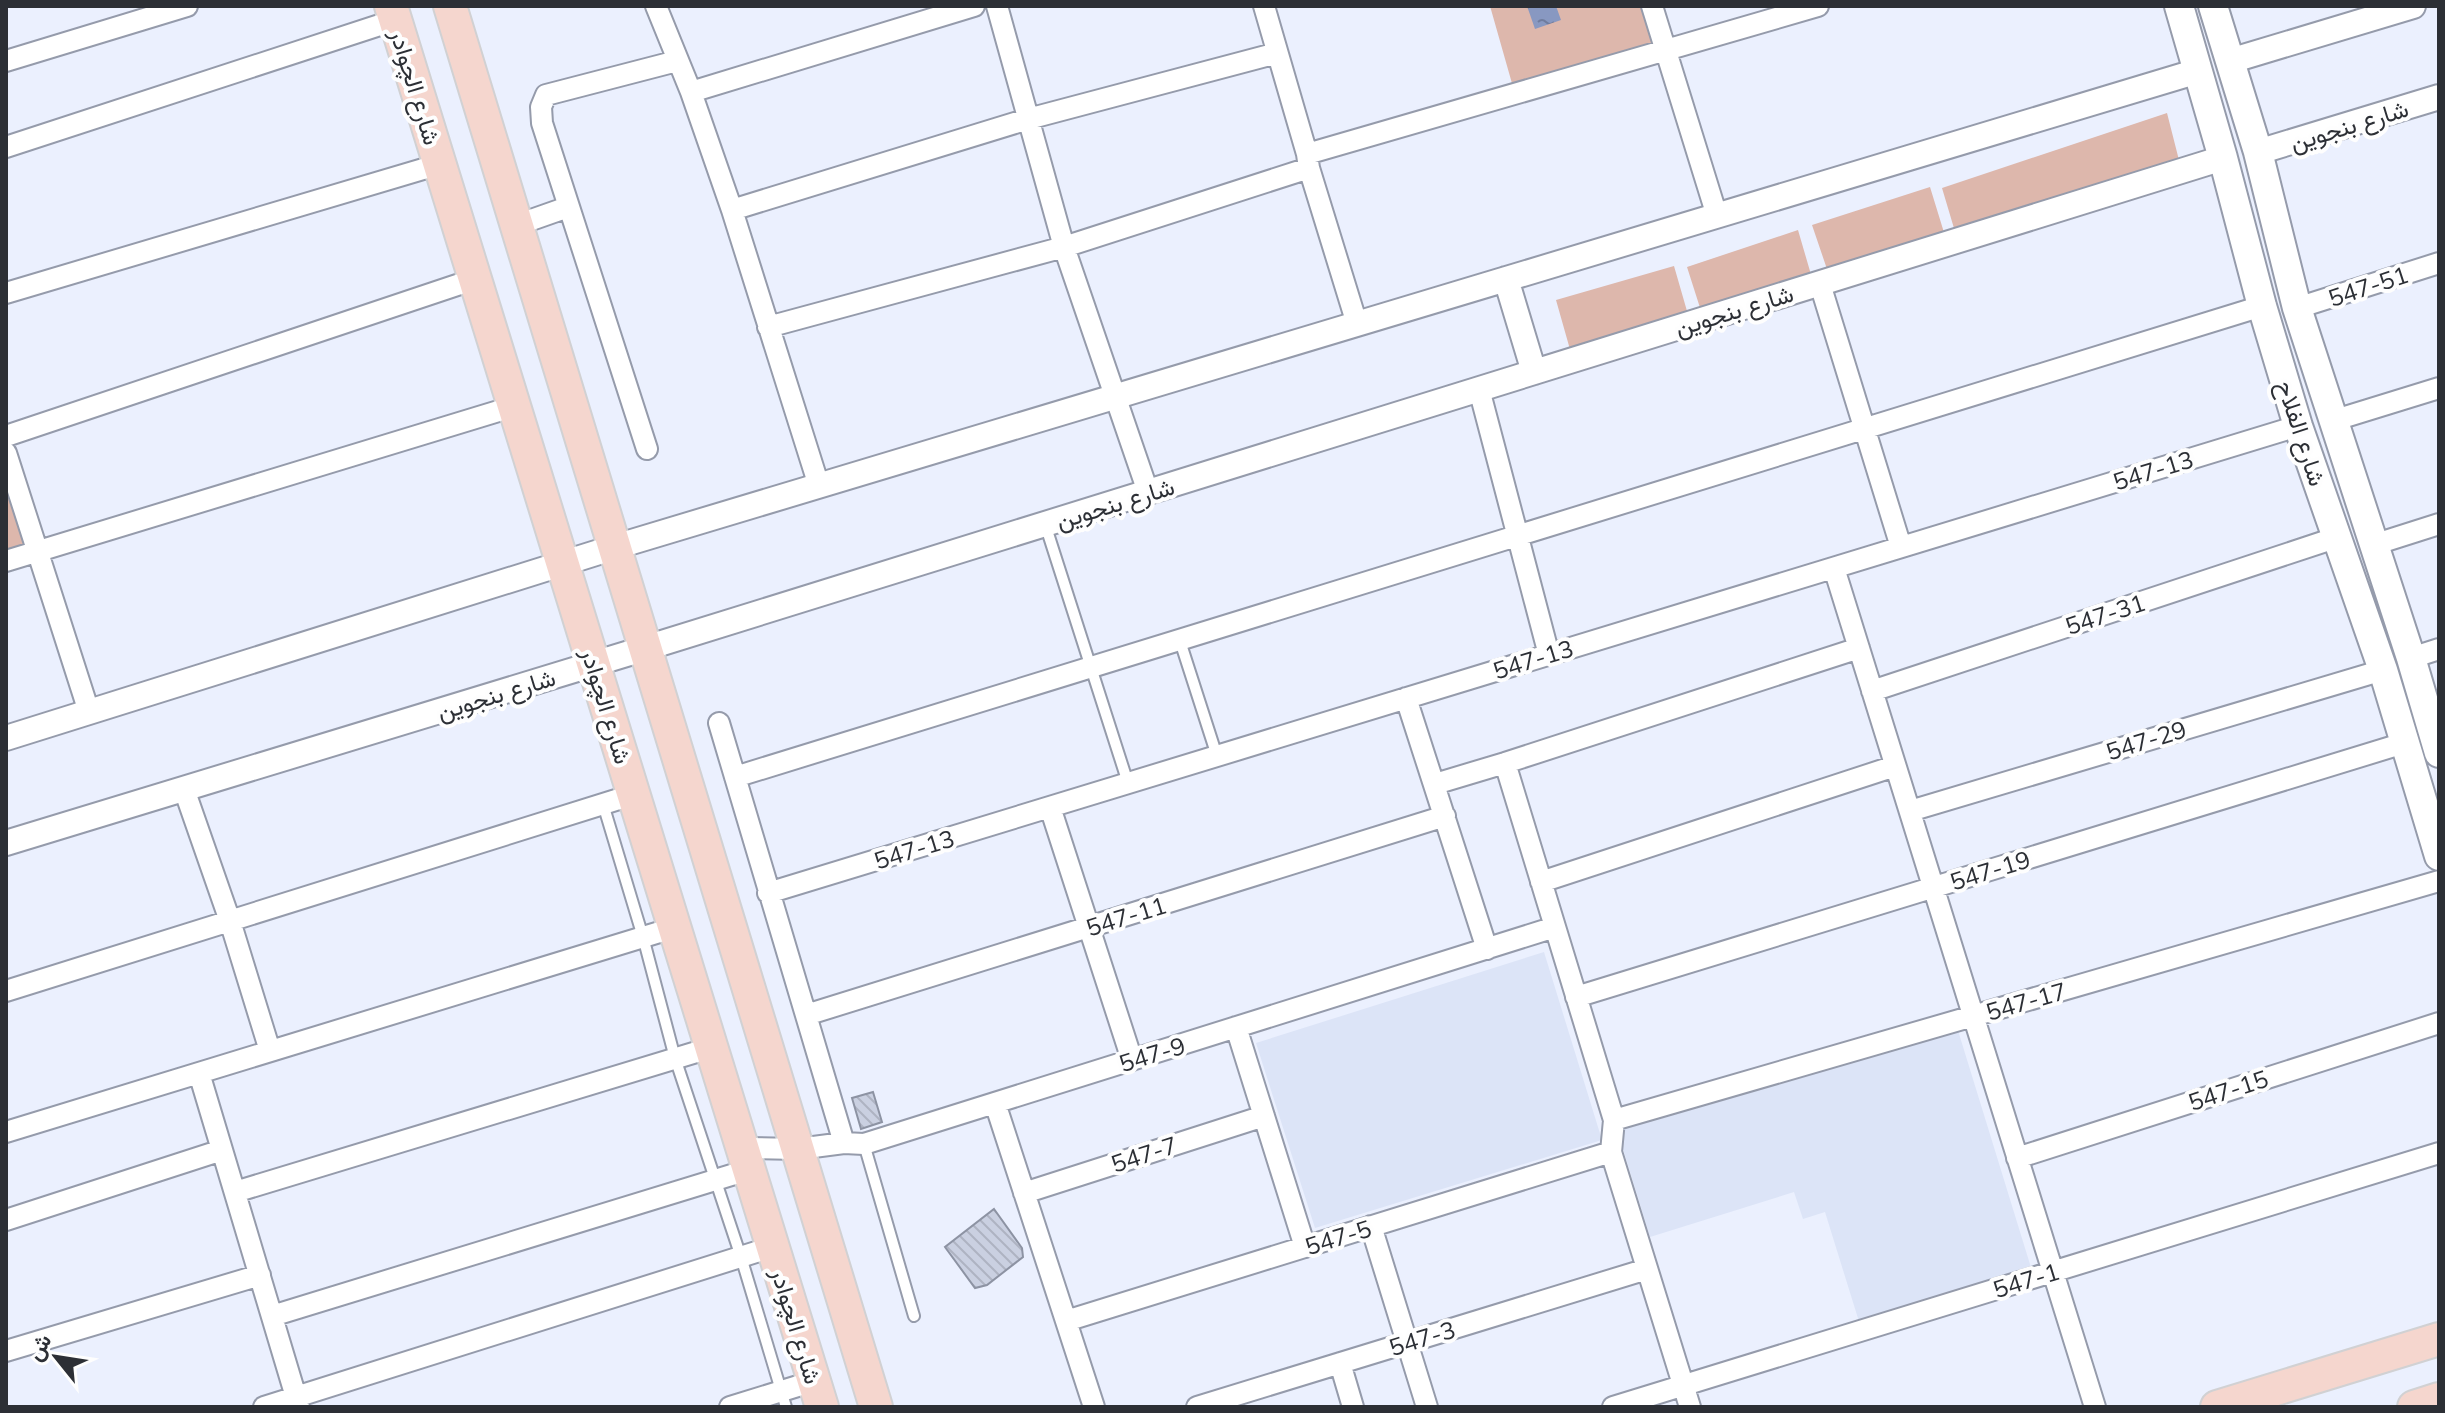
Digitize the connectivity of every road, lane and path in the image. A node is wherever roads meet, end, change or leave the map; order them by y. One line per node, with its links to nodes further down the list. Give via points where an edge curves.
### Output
1 (187, 6): 16 (street)
2 (450, 6): 31 (main road)
3 (656, 6): 17 (street)
4 (974, 6): 12 (street)
5 (997, 6): 22 (street)
6 (1264, 6): 15 (street)
7 (1652, 6): 14 (street)
8 (1818, 6): 14 (street)
9 (2179, 6): 19 (main road, شارع الفلاح)
10 (2213, 6): 18 (main road, شارع الفلاح)
11 (2408, 7): 18 (street)
12 (949, 10): 20 (street)
13 (393, 13): 23 (street); 27 (main road, شارع الچوادر)
14 (1665, 52): 26 (street); 30 (street)
15 (1277, 53): 22 (street); 26 (street)
16 (6, 61)
17 (677, 61): 20 (street); 28 (street, via 546,95 542,123)
18 (2230, 61): 24 (main road, شارع الفلاح)
19 (2198, 71): 25 (main road, شارع الفلاح); 30 (street)
20 (691, 92): 29 (street)
21 (2439, 97): 24 (street, شارع بنجوين)
22 (1028, 119): 29 (street); 32 (street)
23 (6, 147)
24 (2258, 152): 39 (main road, شارع الفلاح)
25 (2223, 158): 36 (street, شارع بنجوين); 38 (main road, شارع الفلاح)
26 (1308, 161): 32 (street); 40 (street)
27 (440, 164): 34 (main road, شارع الچوادر); 37 (street)
28 (568, 207): 31 (street); 51 (street)
29 (732, 210): 41 (street)
30 (1717, 216): 35 (street)
31 (517, 225): 60 (main road)
32 (1064, 247): 41 (street); 45 (street)
33 (2439, 263): 39 (street, 547-51)
34 (475, 279): 46 (main road, شارع الچوادر); 50 (street)
35 (1506, 279): 40 (street); 42 (street)
36 (1820, 284): 42 (street, شارع بنجوين); 49 (street)
37 (6, 293)
38 (2262, 306): 48 (main road, شارع الفلاح); 49 (street)
39 (2297, 308): 47 (main road, شارع الفلاح)
40 (1357, 324): 45 (street)
41 (768, 327): 53 (street)
42 (1534, 372): 44 (street, شارع بنجوين)
43 (2439, 388): 47 (street)
44 (1479, 389): 54 (street, شارع بنجوين); 57 (street)
45 (1117, 396): 53 (street); 54 (street)
46 (515, 406): 62 (street); 64 (main road, شارع الچوادر)
47 (2332, 421): 59 (main road, شارع الفلاح)
48 (2298, 426): 58 (main road, شارع الفلاح); 61 (street, 547-13)
49 (1863, 430): 57 (street); 61 (street)
50 (6, 436)
51 (647, 449)
52 (6, 453): 62 (street)
53 (819, 486): 60 (street)
54 (1148, 492): 55 (street, شارع بنجوين)
55 (1045, 524): 67 (street, شارع بنجوين); 73 (lane)
56 (2439, 524): 59 (street)
57 (1518, 536): 66 (street); 70 (street)
58 (2338, 537): 74 (main road, شارع الفلاح); 75 (street, 547-31)
59 (2373, 545): 71 (main road, شارع الفلاح)
60 (615, 547): 64 (street); 67 (main road)
61 (1901, 547): 65 (street, 547-13)
62 (38, 552): 63 (street); 77 (street)
63 (6, 561)
64 (563, 563): 72 (main road, شارع الچوادر); 77 (street)
65 (1834, 568): 68 (street); 70 (street, 547-13)
66 (1180, 641): 73 (street); 82 (lane)
67 (646, 648): 72 (street, شارع بنجوين); 122 (main road)
68 (1859, 648): 75 (street); 83 (street)
69 (2439, 649): 71 (street)
70 (1549, 655): 76 (street, 547-13)
71 (2411, 658): 81 (main road, شارع الفلاح)
72 (594, 664): 88 (street, شارع بنجوين); 89 (main road, شارع الچوادر)
73 (1091, 668): 85 (street); 86 (lane)
74 (2383, 670): 80 (main road, شارع الفلاح); 92 (street, 547-29)
75 (1872, 691): 84 (street)
76 (1406, 698): 82 (street, 547-13); 87 (street)
77 (89, 712): 79 (street)
78 (719, 723): 85 (street)
79 (6, 738)
80 (2404, 743): 95 (main road, شارع الفلاح); 98 (street, 547-19)
81 (2439, 753)
82 (1217, 756): 86 (street, 547-13)
83 (1505, 763): 87 (street); 97 (street)
84 (1895, 766): 92 (street); 97 (street)
85 (735, 777): 99 (street)
86 (1128, 783): 91 (street, 547-13)
87 (1435, 784): 93 (street)
88 (184, 789): 94 (street, شارع بنجوين); 100 (street)
89 (635, 794): 90 (street); 101 (main road, شارع الچوادر)
90 (603, 804): 100 (street); 104 (lane)
91 (1050, 807): 99 (street, 547-13); 102 (street)
92 (1910, 811): 98 (street)
93 (1445, 816): 102 (street, 547-11); 105 (street)
94 (6, 843)
95 (2439, 856)
96 (2439, 881): 109 (street, 547-17)
97 (1541, 882): 103 (street)
98 (1933, 887): 107 (street, 547-19); 109 (street)
99 (768, 893): 108 (street)
100 (230, 921): 106 (street); 113 (street)
101 (676, 927): 104 (street); 112 (main road, شارع الچوادر)
102 (1090, 927): 108 (street, 547-11); 115 (street)
103 (1555, 927): 105 (street, 547-9); 107 (street)
104 (643, 937): 113 (street); 114 (lane)
105 (1487, 949): 111 (street, 547-9)
106 (6, 991)
107 (1576, 997): 119 (street)
108 (806, 1015): 121 (street)
109 (1973, 1016): 119 (street, 547-17); 127 (street)
110 (2439, 1023): 127 (street, 547-15)
111 (1236, 1027): 115 (street, 547-9); 118 (street)
112 (713, 1047): 114 (street); 126 (main road, شارع الچوادر)
113 (270, 1051): 116 (street)
114 (675, 1058): 128 (lane); 129 (street)
115 (1132, 1060): 117 (street, 547-9)
116 (199, 1073): 120 (street); 123 (street)
117 (995, 1103): 121 (street, 547-9); 130 (street)
118 (1264, 1116): 130 (street, 547-7); 134 (street)
119 (1614, 1120): 124 (street)
120 (6, 1132)
121 (854, 1144): 122 (street, 547-9); 140 (lane)
122 (798, 1149): 126 (street, 547-9); 153 (main road)
123 (222, 1150): 129 (street); 131 (street)
124 (1611, 1152): 132 (street, 547-5); 136 (street)
125 (2439, 1153): 137 (street, 547-1)
126 (747, 1158): 128 (street, 547-9); 133 (main road, شارع الچوادر)
127 (2017, 1158): 137 (street)
128 (714, 1180): 135 (lane); 139 (street, 547-9)
129 (235, 1192): 138 (street)
130 (1024, 1193): 141 (street)
131 (6, 1220)
132 (1371, 1226): 134 (street, 547-5); 143 (street)
133 (772, 1247): 135 (street); 147 (main road, شارع الچوادر)
134 (1305, 1247): 141 (street, 547-5)
135 (741, 1257): 148 (lane); 150 (street)
136 (1647, 1269): 143 (street, 547-3); 146 (street)
137 (2053, 1272): 146 (street, 547-1); 160 (street)
138 (260, 1275): 139 (street); 144 (street)
139 (272, 1316): 150 (street)
140 (914, 1316)
141 (1066, 1321): 154 (street)
142 (2439, 1339): 161 (main road)
143 (1407, 1343): 145 (street, 547-3); 157 (street)
144 (6, 1351)
145 (1340, 1363): 155 (street, 547-3); 156 (street)
146 (1683, 1385): 158 (street, 547-1); 159 (street)
147 (818, 1394): 148 (street)
148 (784, 1399): 152 (street)
149 (2439, 1399): 162 (main road)
150 (298, 1402): 151 (street)
151 (264, 1407)
152 (730, 1407)
153 (876, 1407)
154 (1094, 1407)
155 (1197, 1407)
156 (1353, 1407)
157 (1427, 1407)
158 (1613, 1407)
159 (1690, 1407)
160 (2095, 1407)
161 (2217, 1407)
162 (2414, 1407)

